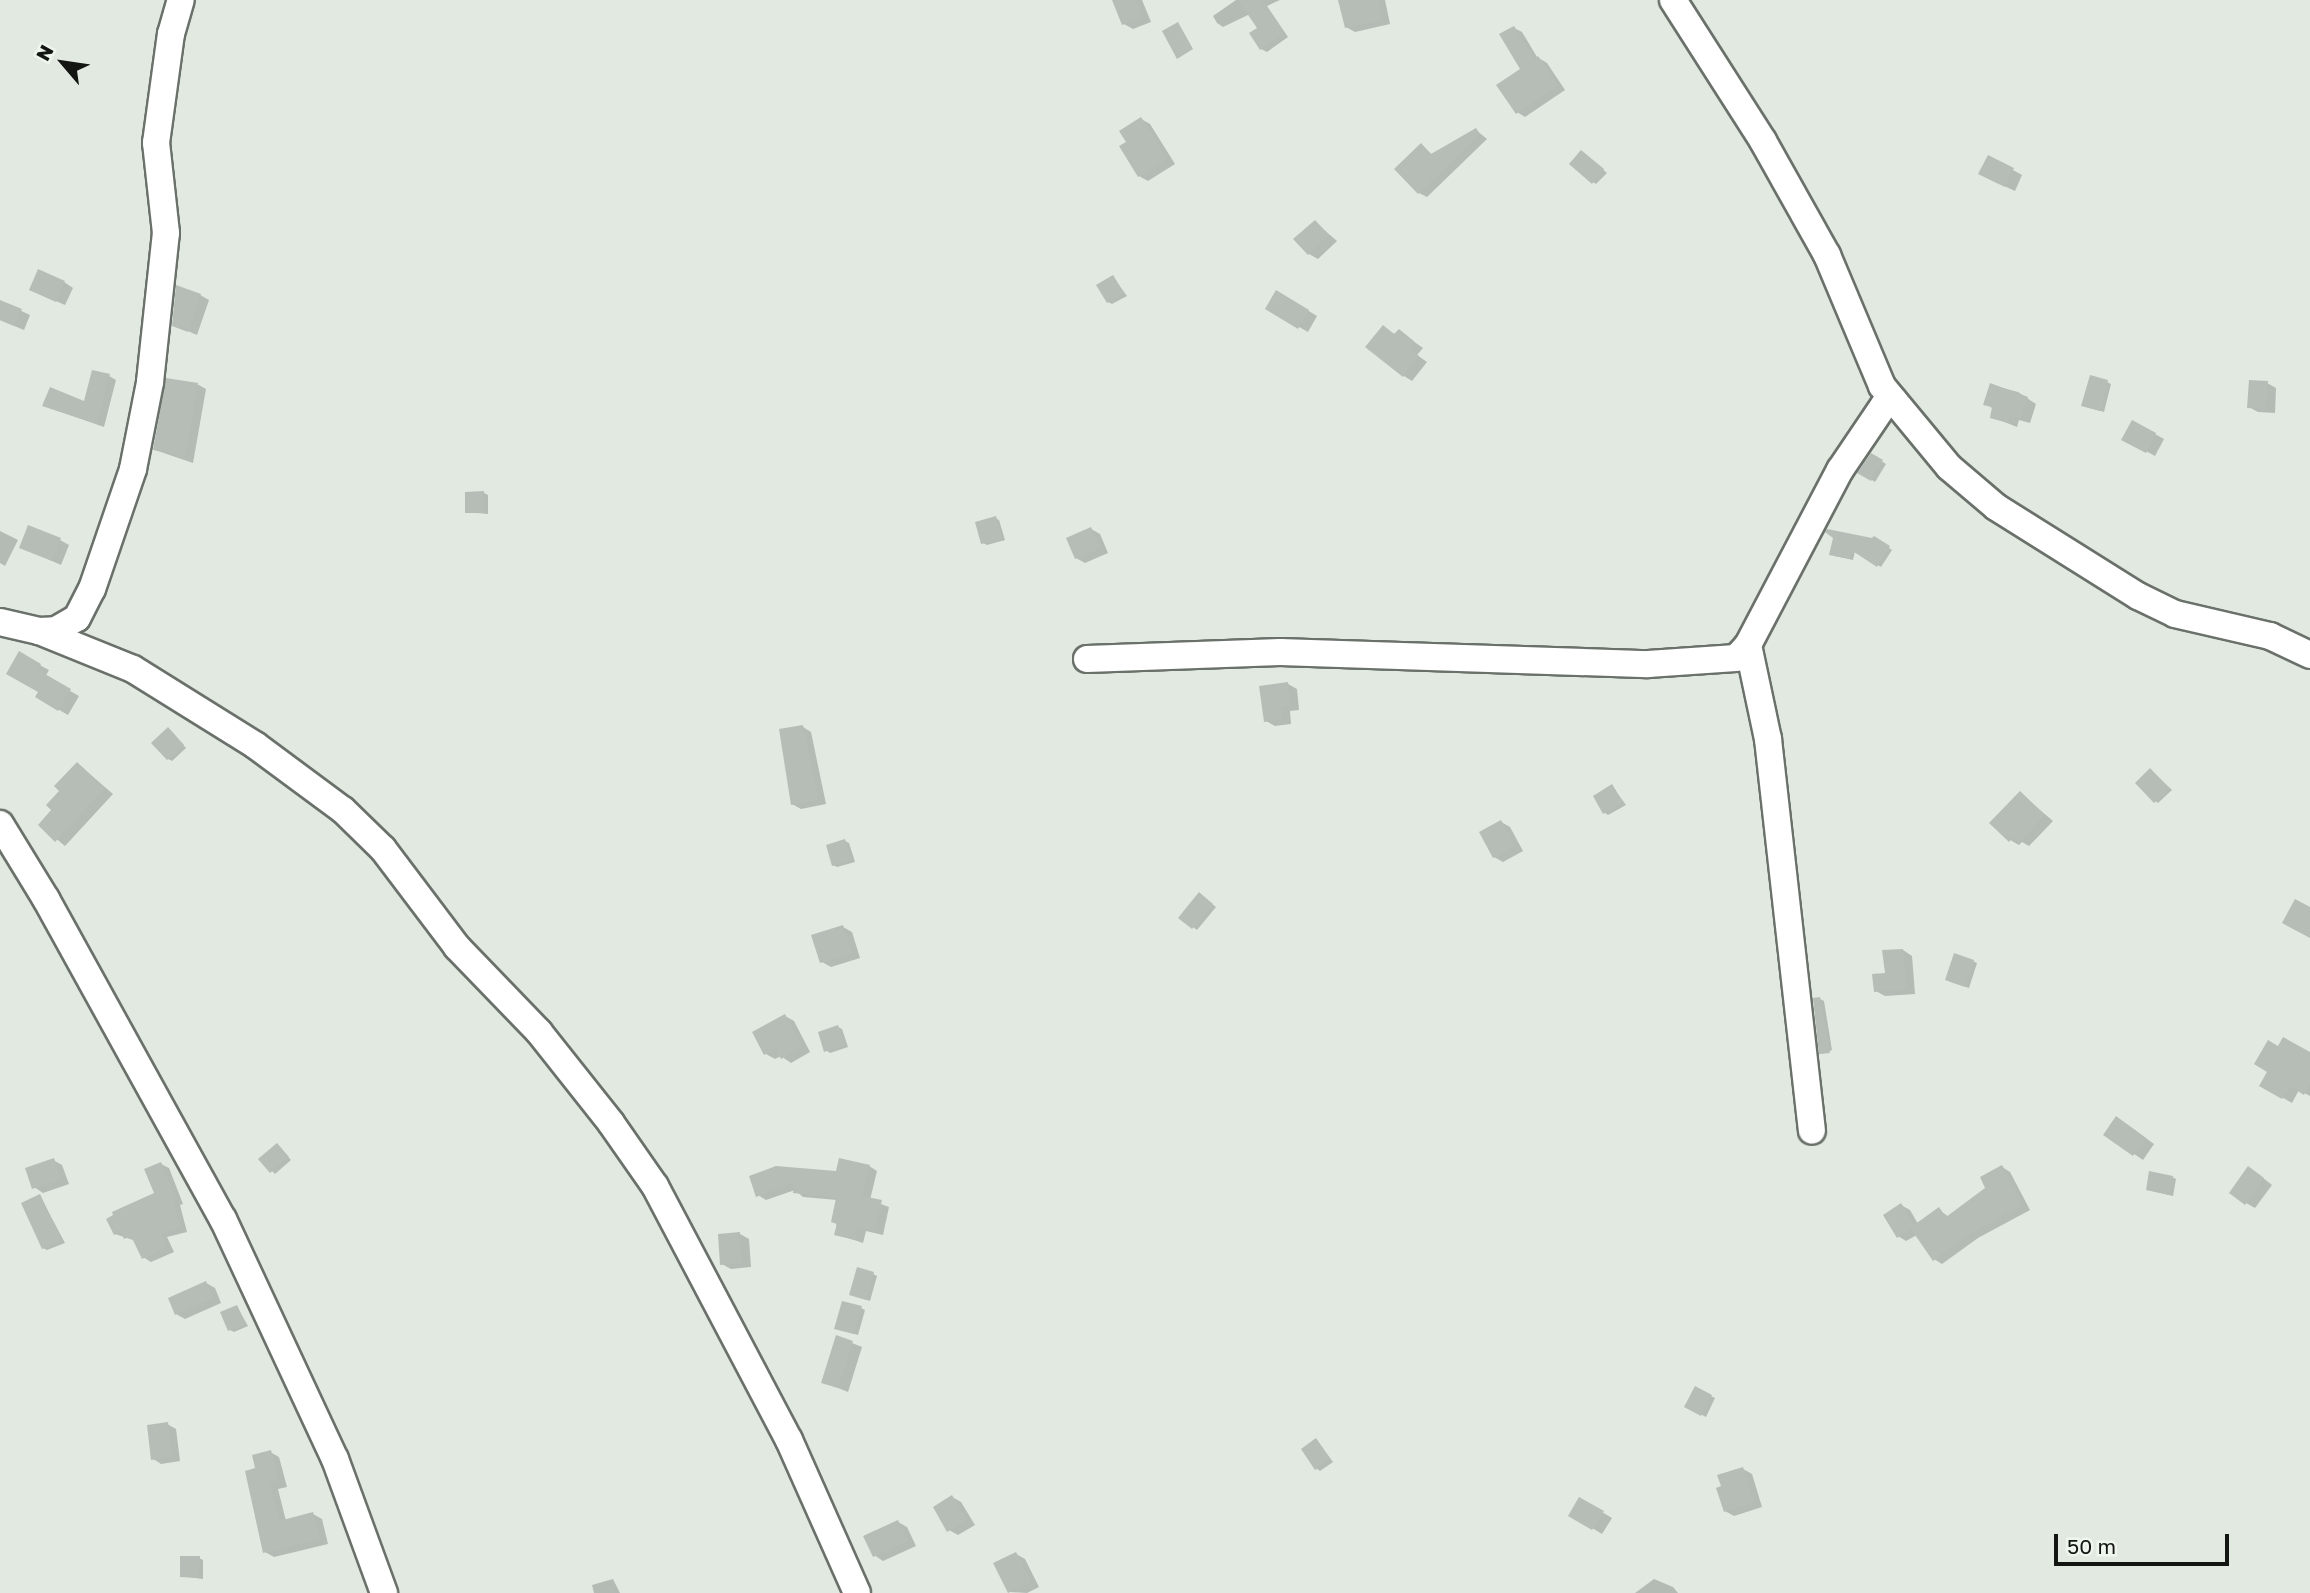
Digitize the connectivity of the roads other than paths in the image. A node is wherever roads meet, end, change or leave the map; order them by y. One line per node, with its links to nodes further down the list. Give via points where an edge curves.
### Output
1 (181, 0): 5 (street, via 171,34 156,143 166,233 150,382 133,469 86,603 70,624)
2 (1673, 0): 3 (street, via 1763,141 1827,255 1882,386)
3 (1894, 401): 6 (street, via 1884,405 1840,470); 7 (street, via 1949,467 1996,507 2138,596 2175,614 2270,636)
4 (0, 622): 5 (street)
5 (39, 631): 12 (street, via 132,669 255,745 343,810 383,849 457,947 538,1032 655,1186 789,1440)
6 (1748, 645): 8 (street, via 1728,660 1648,664 1280,652); 10 (street, via 1768,739)
7 (2310, 655)
8 (1087, 659)
9 (0, 824): 11 (street, via 223,1219 335,1459)
10 (1812, 1131)
11 (384, 1593)
12 (857, 1593)

